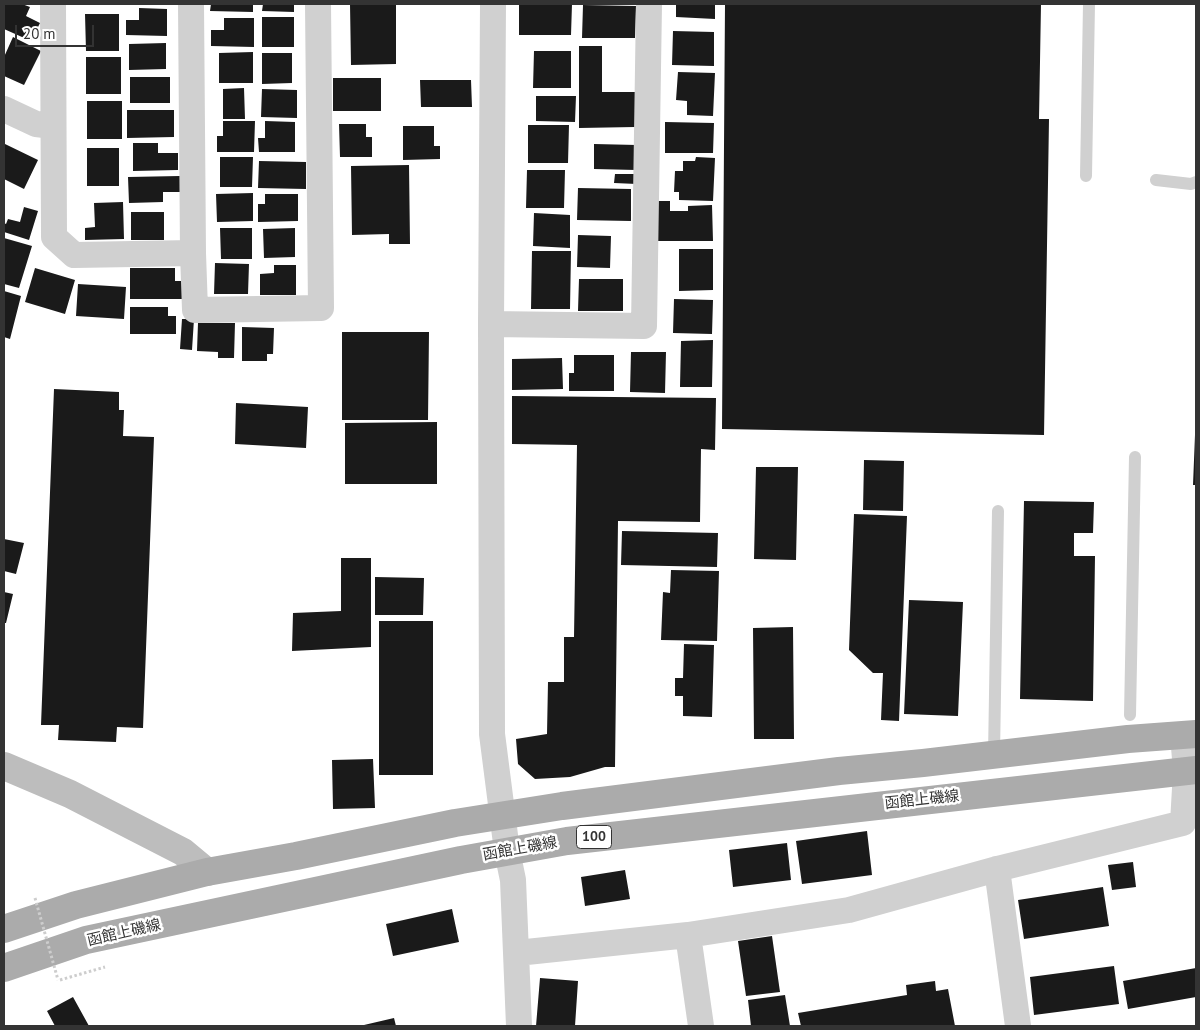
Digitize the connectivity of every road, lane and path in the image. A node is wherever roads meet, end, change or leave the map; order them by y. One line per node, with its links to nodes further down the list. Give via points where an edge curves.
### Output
1 (53, 4): 8 (street)
2 (191, 4): 12 (street)
3 (318, 4): 12 (street, via 321,308 195,310)
4 (493, 4): 13 (street)
5 (649, 4): 13 (street, via 644,326)
6 (1089, 4): 9 (lane)
7 (4, 109): 8 (street, via 36,124)
8 (53, 126): 12 (street, via 54,237 74,255)
9 (1086, 176)
10 (1156, 180): 11 (lane)
11 (1196, 182)
12 (193, 253)
13 (491, 324): 21 (street, via 492,734)
14 (1135, 457): 16 (lane)
15 (998, 511): 18 (lane)
16 (1130, 715)
17 (1190, 735): 18 (main road, 100); 20 (street)
18 (994, 755): 21 (main road, 100, via 690,788)
19 (4, 766): 24 (street, via 70,794 183,852)
20 (1191, 770): 22 (main road, 函館上磯線 / 100, via 567,840); 23 (street, via 1183,823)
21 (502, 816): 22 (street); 24 (main road, 100)
22 (507, 851): 28 (street, via 513,880); 29 (main road, 函館上磯線 / 100, via 86,940)
23 (997, 869): 27 (street, via 849,910); 33 (street)
24 (207, 872): 26 (main road, 100, via 76,905)
25 (35, 898): 30 (path, bridge)
26 (4, 929)
27 (688, 935): 28 (street); 32 (street)
28 (517, 953): 31 (street)
29 (4, 968)
30 (58, 980)
31 (519, 1026)
32 (701, 1026)
33 (1018, 1026)

